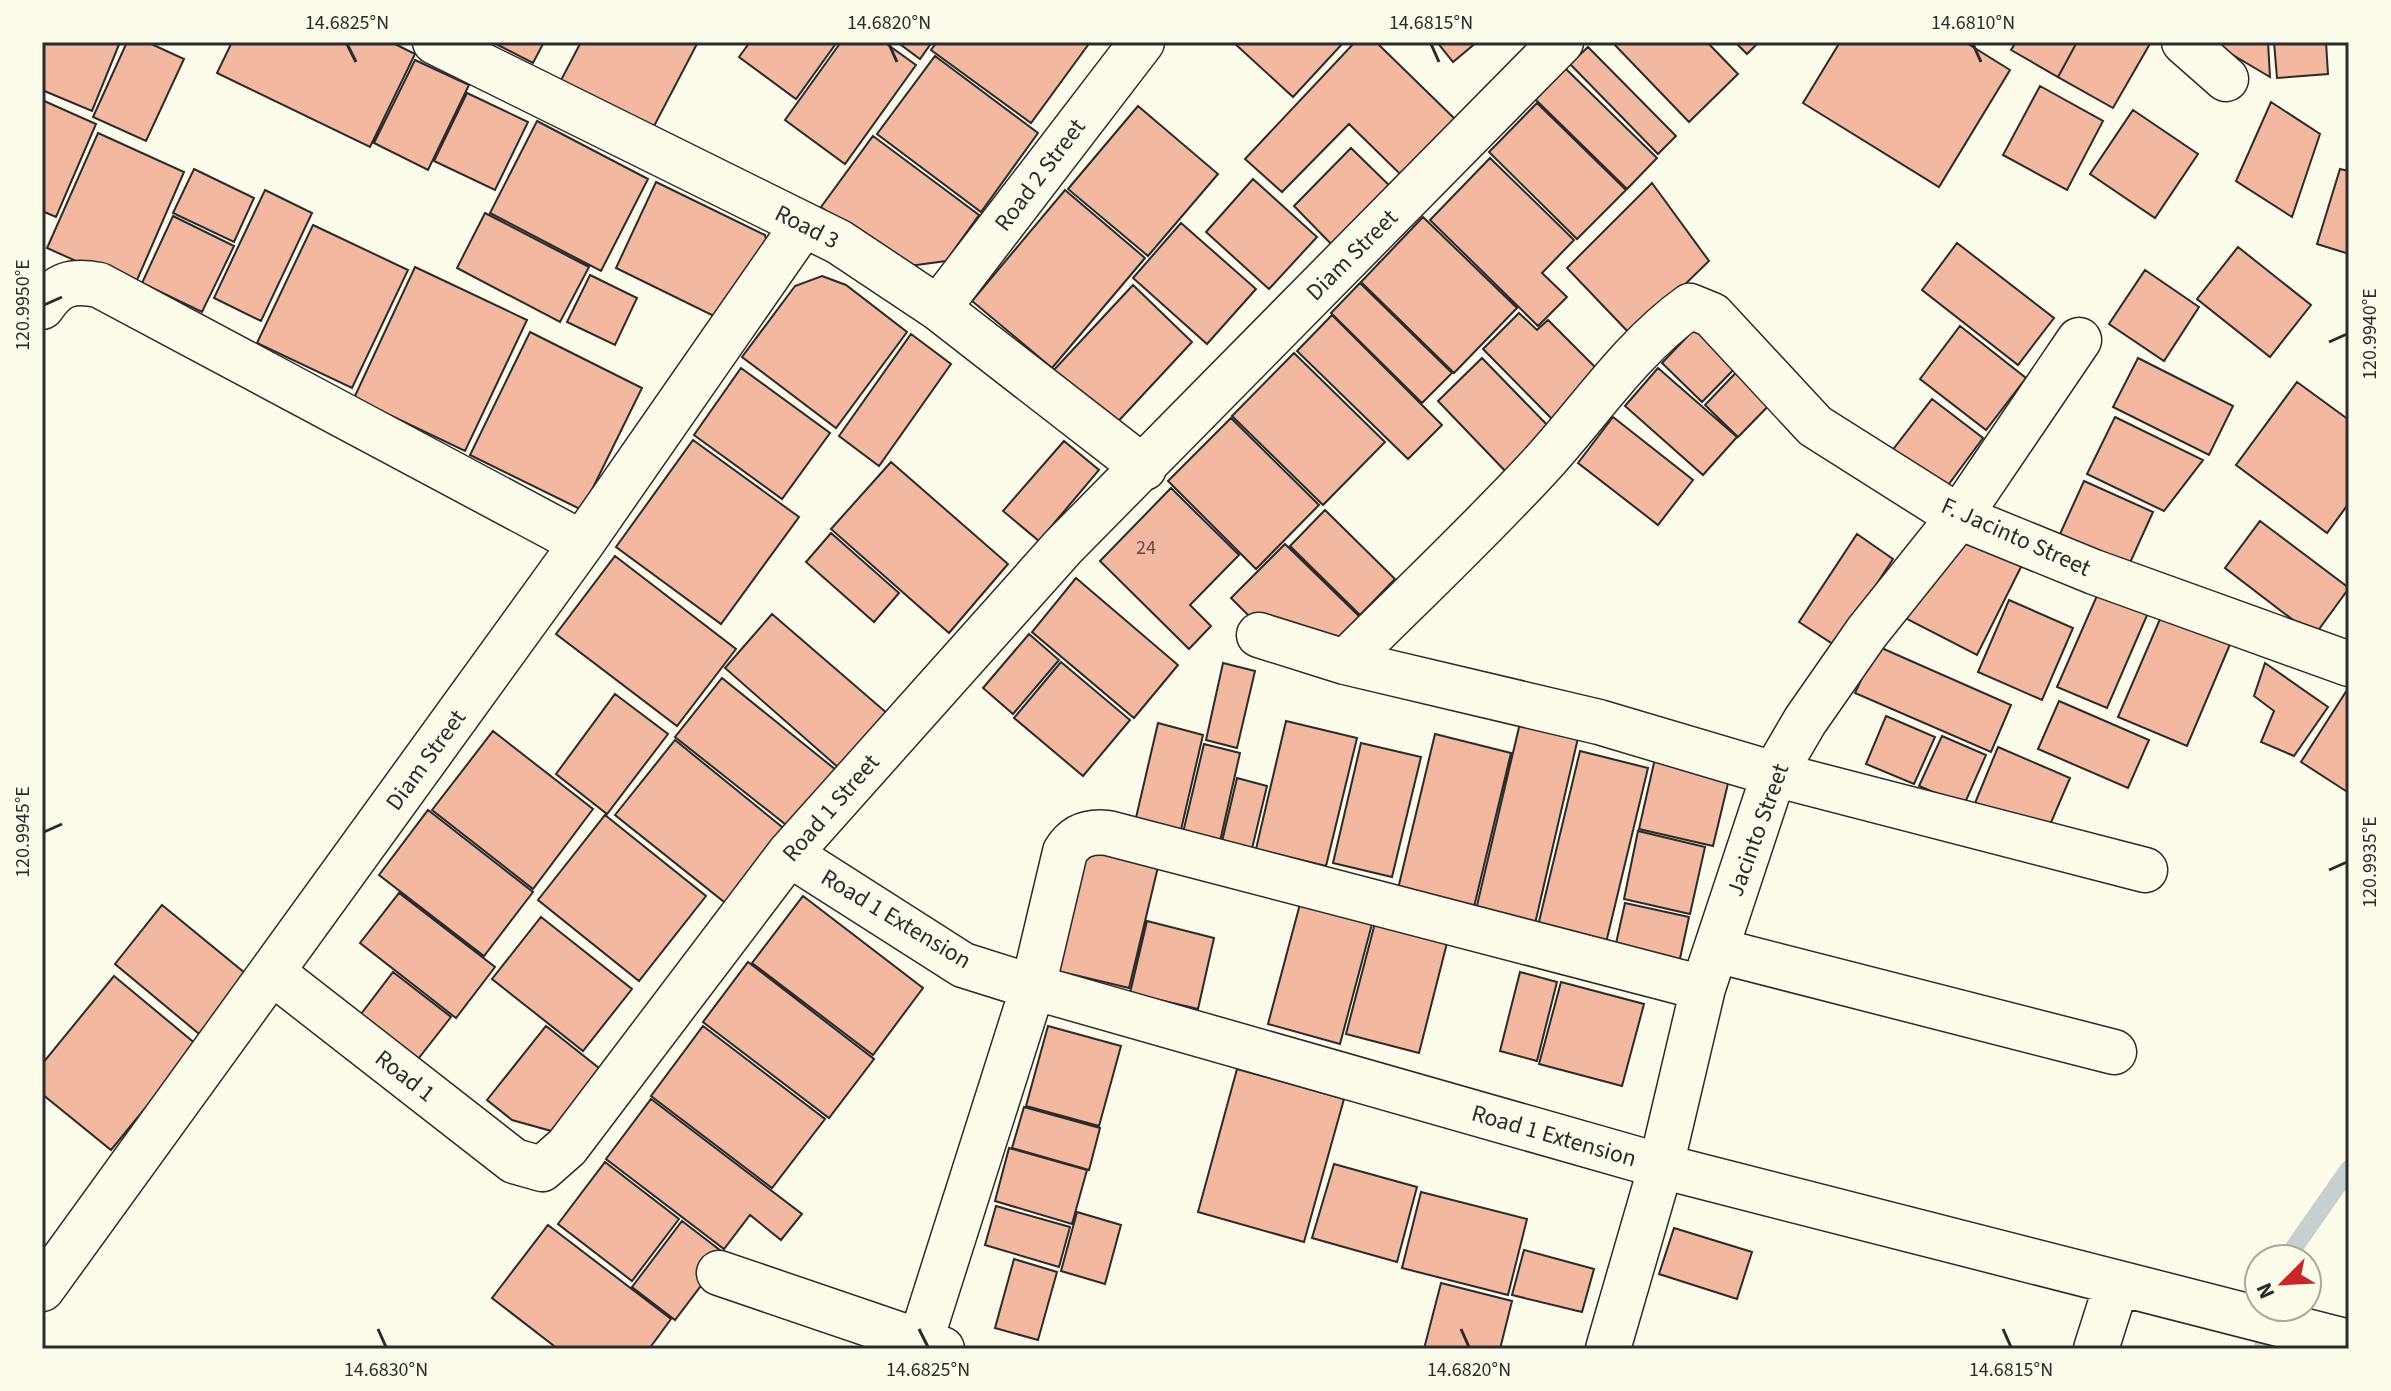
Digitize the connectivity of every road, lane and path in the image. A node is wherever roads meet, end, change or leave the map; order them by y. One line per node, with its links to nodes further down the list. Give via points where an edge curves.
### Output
1 (435, 42): 6 (street, Road 3)
2 (1561, 42): 10 (street, Diam Street)
3 (2184, 42): 5 (street)
4 (1128, 47): 8 (street, Road 2 Street)
5 (2226, 79)
6 (803, 225): 8 (street, Road 3, via 839,242); 12 (street, Diam Street)
7 (42, 307): 12 (street, via 75,281 99,285)
8 (938, 308): 10 (street, Road 3)
9 (2079, 340): 11 (street, Jacinto Street)
10 (1144, 468): 17 (street, Road 1 Street, via 1063,547)
11 (1959, 517): 14 (street, F. Jacinto Street, via 1815,426 1712,315 1690,306); 15 (street, F. Jacinto Street); 16 (street, Jacinto Street, via 1867,632)
12 (582, 543): 20 (street, Diam Street)
13 (1259, 635): 14 (street)
14 (1345, 662): 16 (street, via 1599,722)
15 (2349, 664)
16 (1774, 774): 18 (street); 19 (street, Jacinto Street)
17 (789, 854): 21 (street, Road 1 Extension, via 963,965); 24 (street, Road 1 Street, via 567,1147)
18 (2145, 870)
19 (1709, 969): 21 (street, via 1096,831 1076,839 1065,852); 22 (street); 23 (street, Jacinto Street)
20 (273, 973): 24 (street, Road 1, via 514,1161); 27 (street, Diam Street)
21 (1033, 987): 23 (street, Road 1 Extension); 29 (street)
22 (2114, 1052)
23 (1661, 1166): 26 (street, Road 1 Extension); 30 (street, Jacinto Street)
24 (542, 1169)
25 (719, 1273): 29 (street)
26 (2117, 1283): 28 (street, Road 1 Extension); 31 (street)
27 (42, 1289)
28 (2349, 1342)
29 (926, 1347)
30 (1608, 1349)
31 (2096, 1349)

